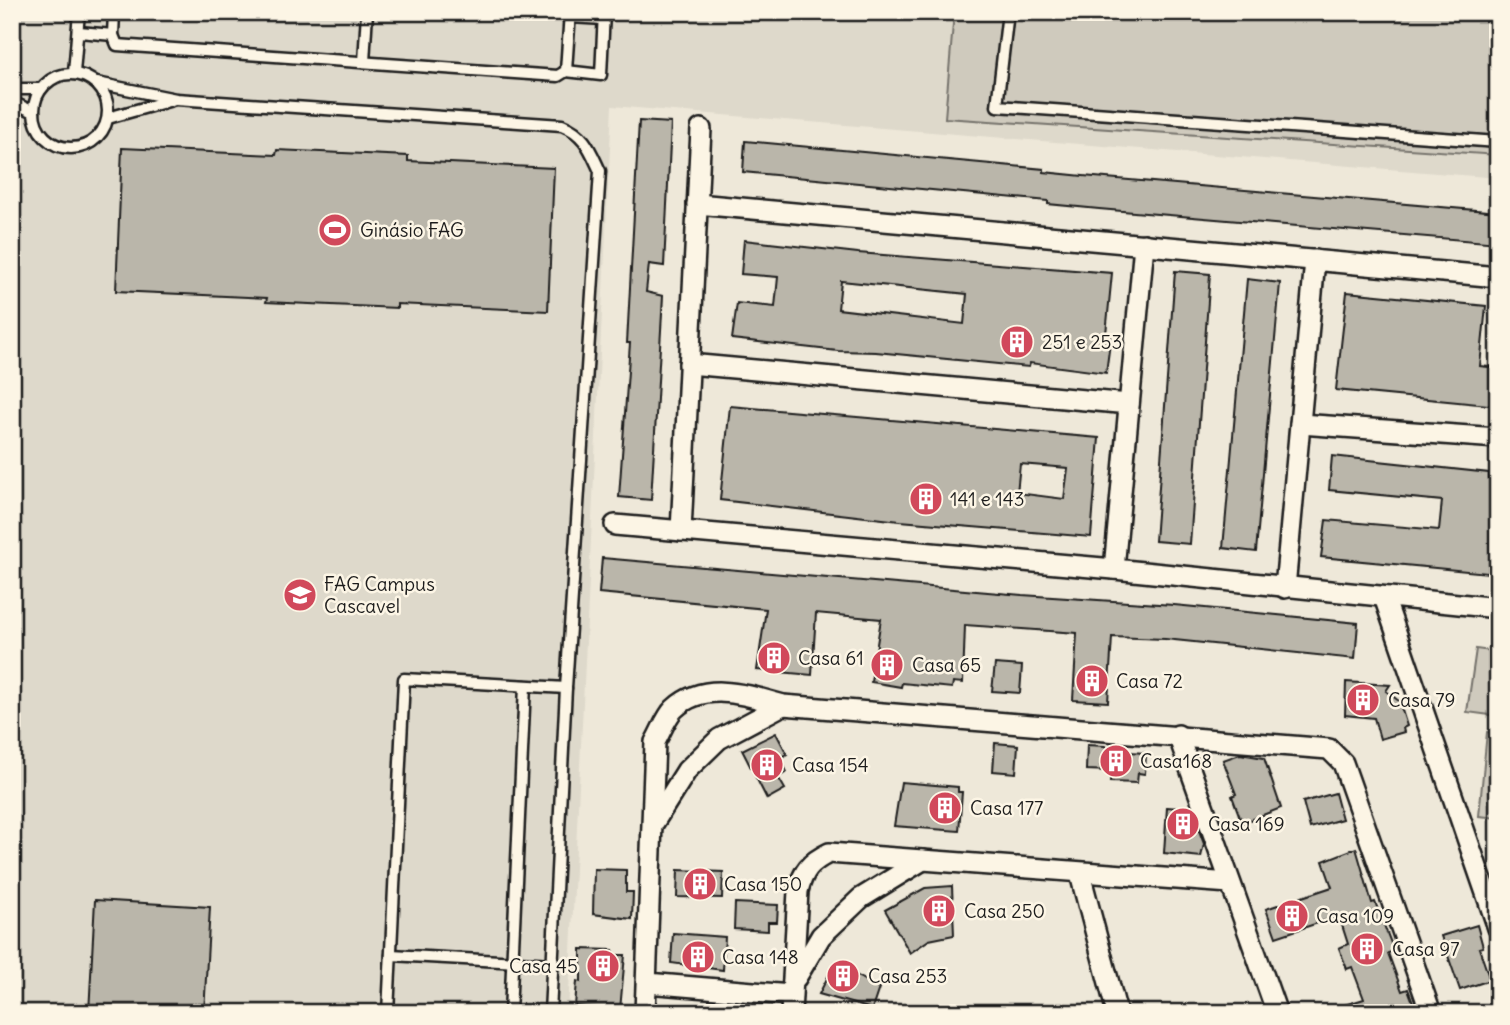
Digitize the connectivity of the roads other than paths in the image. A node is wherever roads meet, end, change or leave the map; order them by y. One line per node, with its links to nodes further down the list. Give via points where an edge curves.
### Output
1 (79, 12): 7 (lane)
2 (114, 12): 8 (lane)
3 (367, 12): 9 (lane)
4 (1008, 12): 20 (lane, via 997,106)
5 (570, 15): 6 (lane); 10 (lane)
6 (604, 16): 10 (lane, via 601,75)
7 (79, 32): 8 (lane); 11 (lane)
8 (113, 35): 9 (lane, via 117,45)
9 (364, 62): 10 (lane, via 558,76)
10 (566, 71)
11 (74, 74): 12 (lane); 14 (lane, via 61,75)
12 (97, 83): 15 (lane); 18 (lane)
13 (12, 89): 14 (lane)
14 (41, 89): 17 (lane)
15 (176, 99): 18 (lane); 36 (lane, via 562,125 584,138 600,171)
16 (12, 102): 17 (lane)
17 (34, 112): 18 (lane, via 43,134 62,147 86,145)
18 (108, 118)
19 (701, 129): 21 (street)
20 (1498, 142)
21 (697, 204): 22 (street); 25 (street)
22 (1144, 244): 23 (street); 26 (street)
23 (1315, 260): 24 (street); 27 (street)
24 (1498, 277)
25 (689, 364): 26 (street); 30 (street)
26 (1129, 404): 31 (street)
27 (1300, 424): 28 (street); 32 (street)
28 (1498, 438)
29 (615, 525): 30 (street)
30 (681, 531): 31 (street)
31 (1114, 569): 32 (street)
32 (1285, 588): 33 (street)
33 (1384, 597): 34 (street); 43 (street)
34 (1498, 608)
35 (525, 686): 36 (lane); 44 (lane, via 404,679); 45 (lane)
36 (566, 688): 46 (lane)
37 (783, 705): 38 (street); 39 (street, via 719,739 687,771); 39 (street, via 713,691 691,697 673,711 655,742)
38 (1178, 736): 42 (street); 55 (street, via 1329,749 1343,764)
39 (651, 826): 47 (street)
40 (923, 860): 41 (street); 48 (street, via 861,898 821,936); 48 (street, via 829,853 813,861 802,875 798,891)
41 (1080, 874): 42 (street); 53 (street)
42 (1230, 883): 54 (street)
43 (1498, 928)
44 (391, 955): 45 (lane); 49 (lane)
45 (512, 962): 46 (lane); 50 (lane)
46 (553, 964): 51 (lane)
47 (647, 983): 48 (street); 52 (street)
48 (792, 997)
49 (388, 1013)
50 (510, 1013)
51 (550, 1013)
52 (645, 1013)
53 (1117, 1013)
54 (1277, 1013)
55 (1431, 1013)

